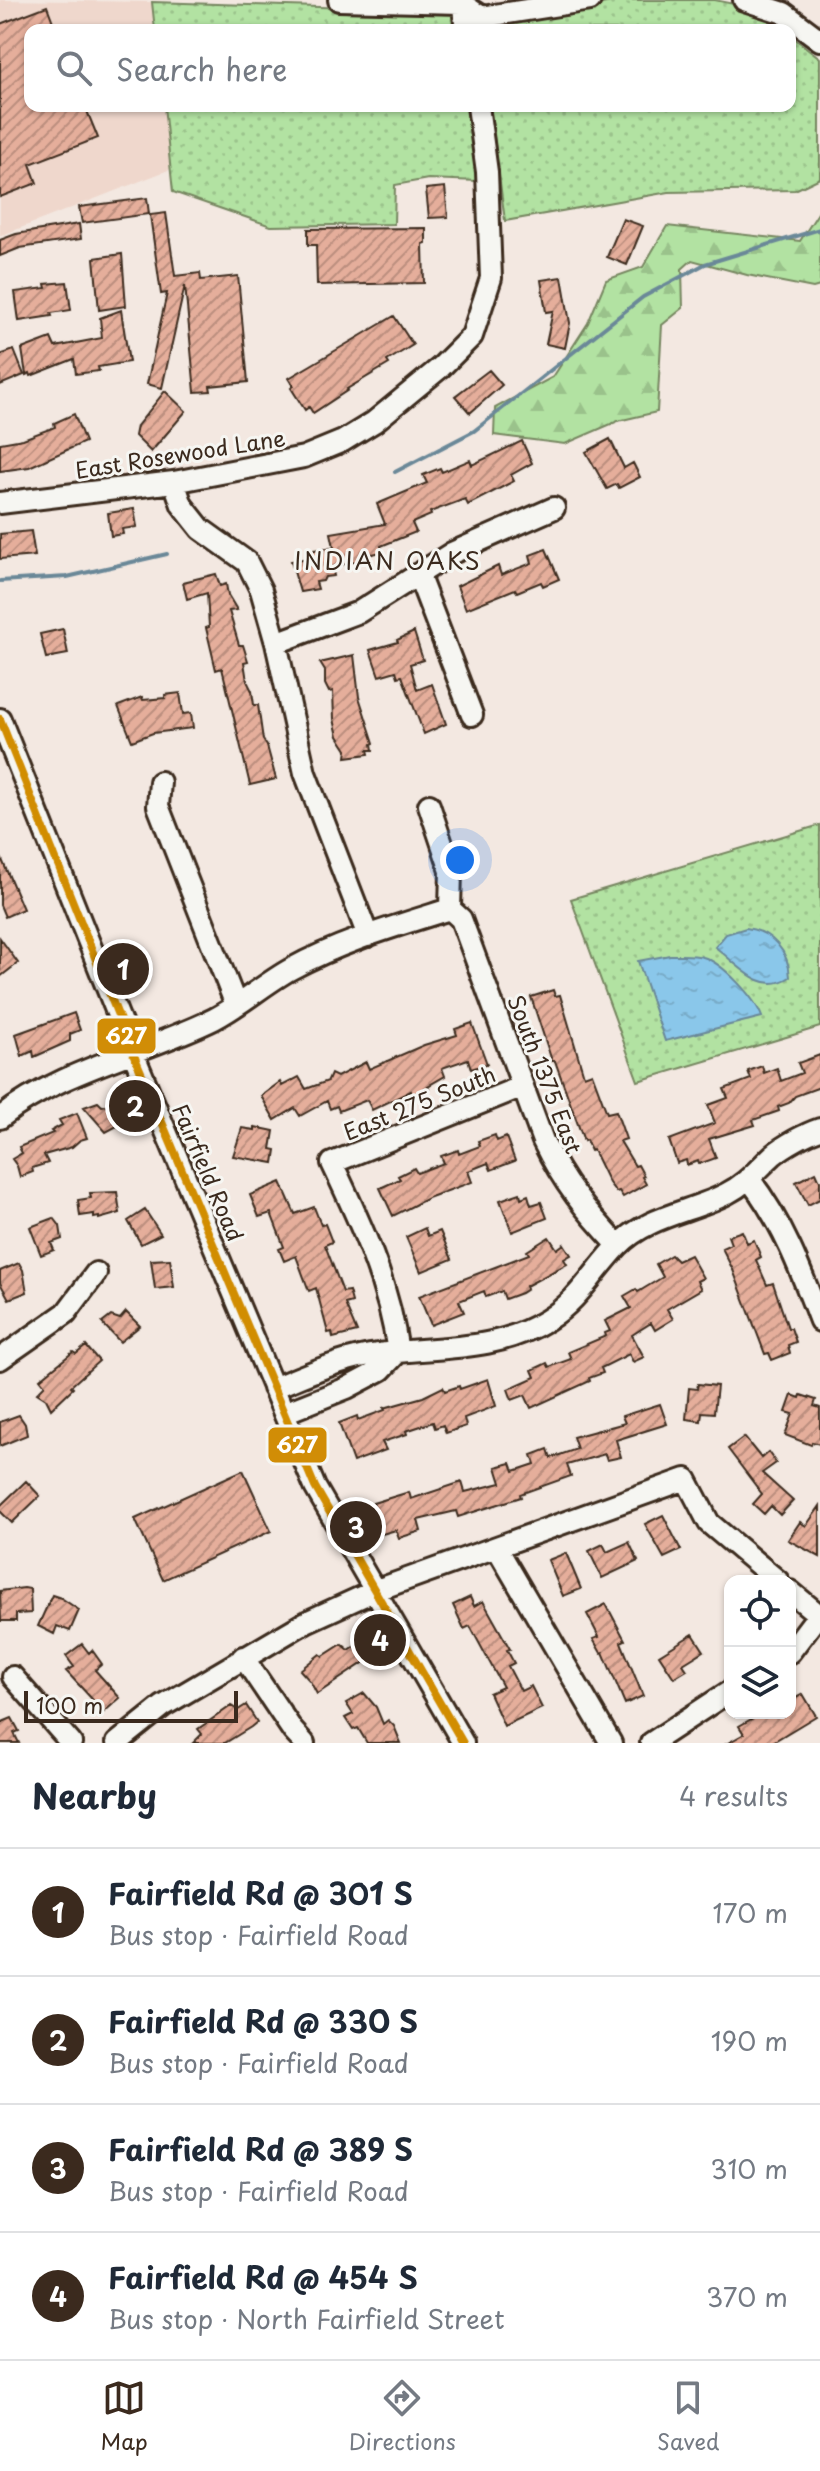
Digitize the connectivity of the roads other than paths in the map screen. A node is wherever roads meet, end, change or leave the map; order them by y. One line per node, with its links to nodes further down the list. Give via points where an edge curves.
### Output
1 (339, 0): 4 (street)
2 (590, 0): 4 (street, via 482,17)
3 (744, 0): 6 (street, via 784,13)
4 (462, 1): 5 (street)
5 (465, 24)
6 (820, 40)
7 (479, 112): 8 (street, East Rosewood Lane, via 491,278 472,336 374,422 343,441 304,457)
8 (174, 482): 9 (street, East Rosewood Lane); 12 (street, via 182,505 201,529 247,562)
9 (0, 503)
10 (554, 508): 11 (street, via 452,553)
11 (418, 574): 12 (street, via 359,612); 13 (street)
12 (276, 643): 18 (street, via 305,773)
13 (472, 715)
14 (0, 719): 20 (street, Fairfield Road)
15 (160, 782): 19 (street, via 158,806)
16 (429, 805): 17 (street, via 451,871)
17 (450, 909): 18 (street); 21 (street, South 1375 East, via 461,919)
18 (368, 936): 19 (street, via 290,970)
19 (236, 1005): 20 (street)
20 (133, 1053): 22 (street, via 49,1087); 30 (street, Fairfield Road)
21 (523, 1086): 25 (street, South 1375 East, via 558,1173); 28 (street, East 275 South, via 332,1163 383,1282)
22 (0, 1118)
23 (820, 1129): 24 (street, via 775,1153)
24 (750, 1180): 25 (street, via 640,1229); 27 (street, via 791,1247)
25 (618, 1245): 28 (street, via 582,1292 548,1320 485,1344)
26 (96, 1273): 29 (street, via 66,1313)
27 (820, 1321)
28 (398, 1352): 30 (street, via 340,1363); 31 (street, via 381,1370)
29 (0, 1359)
30 (273, 1388): 31 (street, Fairfield Road)
31 (284, 1413): 34 (street, Fairfield Road, via 315,1487)
32 (497, 1548): 33 (street, via 686,1479 709,1523); 34 (street); 45 (street)
33 (771, 1575)
34 (374, 1591): 38 (street); 44 (street, Fairfield Road)
35 (796, 1596): 36 (street)
36 (819, 1615): 37 (street)
37 (794, 1647)
38 (243, 1657): 42 (street, via 163,1706); 43 (street)
39 (13, 1677): 41 (street)
40 (724, 1695): 46 (street)
41 (71, 1743)
42 (117, 1743)
43 (304, 1743)
44 (463, 1743)
45 (611, 1743)
46 (651, 1743)

